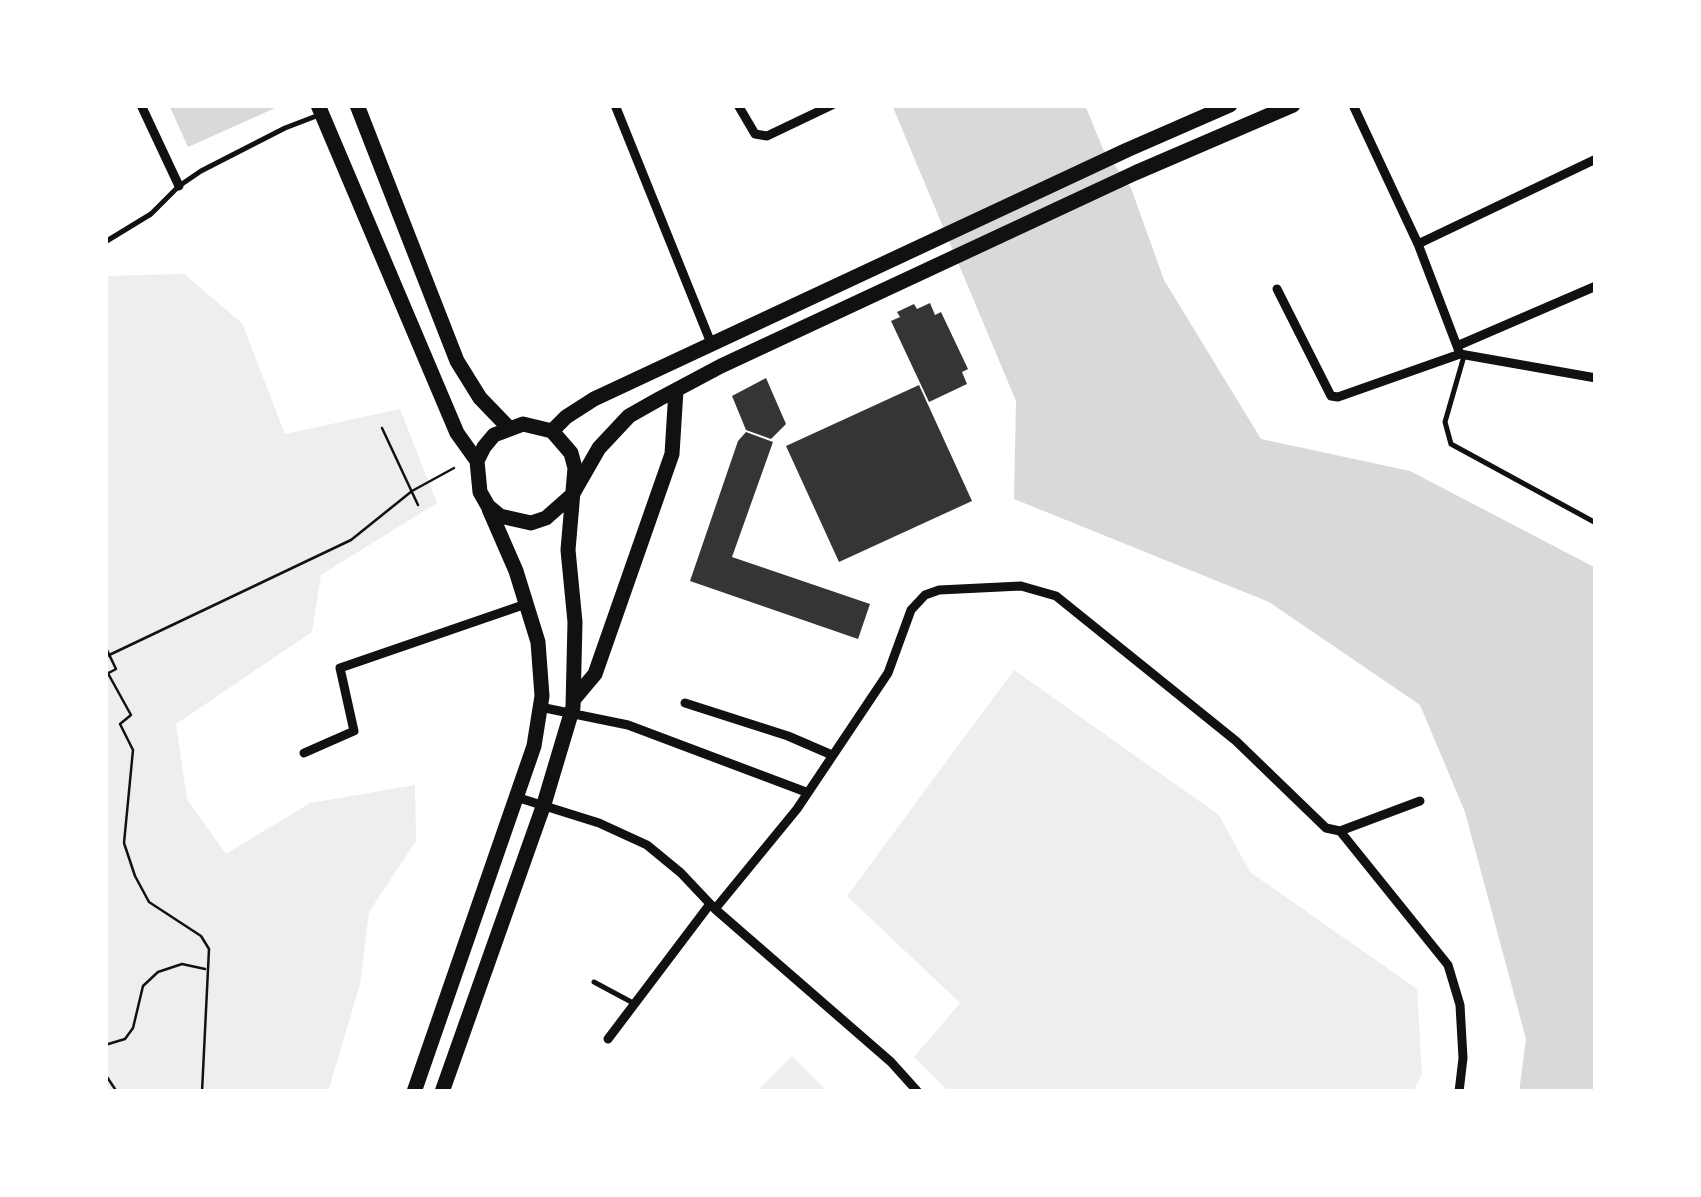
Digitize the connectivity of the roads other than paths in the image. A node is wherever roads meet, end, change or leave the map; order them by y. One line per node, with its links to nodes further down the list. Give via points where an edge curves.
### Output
1 (141, 105): 11 (street)
2 (356, 105): 21 (main road, via 458,361)
3 (614, 105): 16 (street)
4 (738, 105): 5 (street, via 756,134 767,136)
5 (832, 105)
6 (1230, 105): 16 (main road)
7 (1293, 105): 18 (main road)
8 (1353, 105): 13 (street)
9 (320, 110): 11 (lane); 23 (main road, via 457,433)
10 (1596, 159): 13 (street)
11 (179, 186): 12 (lane, via 151,214)
12 (105, 242)
13 (1418, 244): 17 (street)
14 (1596, 286): 17 (street)
15 (1277, 288): 17 (street, via 1331,396)
16 (711, 343): 18 (main road); 22 (main road, via 594,400)
17 (1461, 351): 19 (street); 26 (lane, via 1445,422 1451,444)
18 (721, 366): 20 (main road)
19 (1596, 378)
20 (676, 390): 24 (main road, via 629,416 599,448); 29 (main road, via 672,454 596,674)
21 (508, 427): 22 (main road); 23 (main road, via 494,435)
22 (552, 431): 24 (main road, via 571,454)
23 (477, 462): 25 (main road)
24 (572, 495): 25 (main road, via 531,522 515,522); 29 (main road)
25 (488, 506): 27 (main road)
26 (1596, 523)
27 (526, 604): 30 (main road, via 538,642); 31 (street, via 340,668 354,731)
28 (686, 703): 32 (street)
29 (573, 706): 30 (street); 33 (street); 36 (main road)
30 (540, 707): 34 (main road)
31 (304, 752)
32 (832, 755): 33 (street); 37 (street, via 888,673 911,610 924,595 1020,586 1056,596 1081,614 1236,741 1326,828)
33 (806, 792): 38 (street)
34 (515, 797): 36 (street); 42 (main road)
35 (1420, 801): 37 (street)
36 (544, 804): 38 (street, via 647,846); 43 (main road)
37 (1340, 832): 45 (street, via 1448,965 1460,1004)
38 (712, 907): 40 (street); 44 (street)
39 (594, 982): 40 (lane)
40 (635, 1004): 41 (street)
41 (608, 1040)
42 (414, 1092)
43 (442, 1092)
44 (918, 1092)
45 (1458, 1092)

